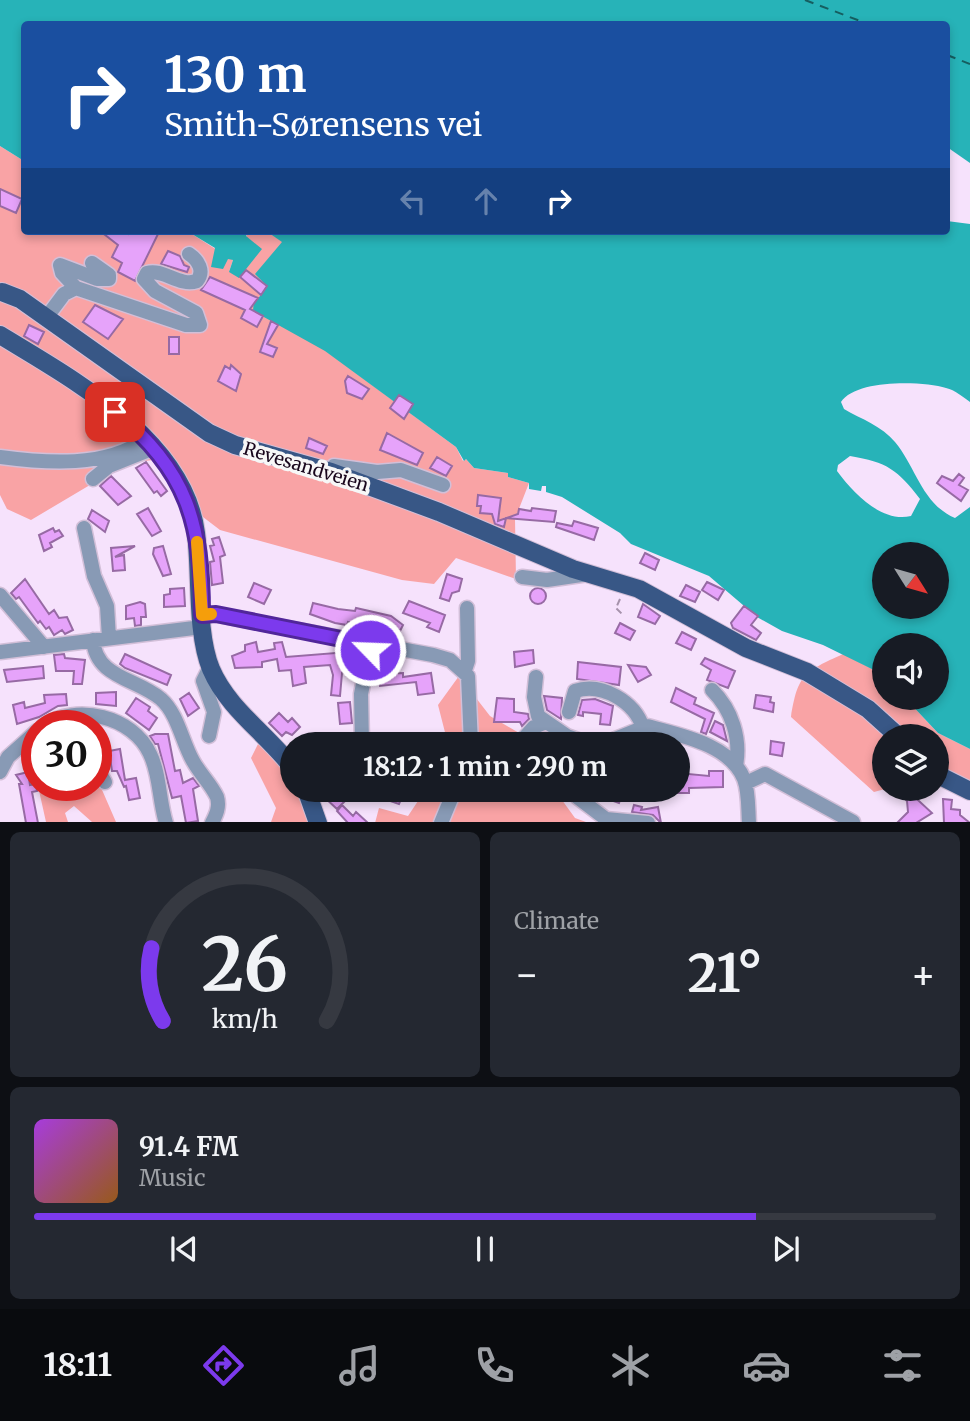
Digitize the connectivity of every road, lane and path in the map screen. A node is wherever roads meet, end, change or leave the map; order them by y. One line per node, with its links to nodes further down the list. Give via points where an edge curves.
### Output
1 (189, 254): 3 (street, via 199,265 197,281 186,283 153,271 144,279 155,291 196,313 201,322 196,326)
2 (92, 263): 3 (street, via 109,279 60,265)
3 (76, 288): 5 (street, via 64,294)
4 (1, 290): 5 (main road, Revesandveien)
5 (46, 318): 9 (main road, Revesandveien, via 209,433 235,445)
6 (0, 335): 7 (main road, via 86,388)
7 (149, 444): 8 (street, via 83,459); 10 (street); 19 (main road, via 178,482 193,515)
8 (0, 457)
9 (331, 472): 11 (street, via 334,466 401,470); 13 (main road, Revesandveien)
10 (93, 479)
11 (443, 485)
12 (83, 528): 20 (street, via 94,576 107,606)
13 (589, 574): 14 (street, Revesandveien, via 547,580); 15 (main road, Revesandveien)
14 (523, 577)
15 (626, 585): 18 (path, via 616,608); 32 (main road, Revesandveien, via 666,602 746,648 807,672)
16 (0, 595): 23 (street)
17 (467, 608): 26 (street)
18 (622, 614)
19 (202, 621): 20 (street); 22 (street, via 227,616); 25 (main road)
20 (109, 638): 21 (street)
21 (93, 640): 23 (street); 51 (street, via 102,666 152,692 171,711 185,748 216,797)
22 (371, 645): 26 (street, via 433,655); 34 (street, via 361,694)
23 (44, 647): 24 (street)
24 (0, 652)
25 (210, 667): 39 (street, via 203,681 214,712); 41 (main road, via 227,696)
26 (465, 670): 35 (street, via 470,683)
27 (536, 677): 30 (street, via 535,709)
28 (712, 690): 42 (street, via 732,718)
29 (569, 712): 33 (street, via 575,691 602,691 622,699)
30 (546, 722): 36 (street); 37 (street)
31 (112, 723): 50 (street, via 140,738 152,757)
32 (885, 724)
33 (643, 728): 38 (street); 42 (street, via 710,747)
34 (362, 732)
35 (471, 732)
36 (530, 732)
37 (562, 732)
38 (633, 732)
39 (209, 736)
40 (21, 745): 43 (street)
41 (280, 755)
42 (736, 766): 45 (street)
43 (0, 772)
44 (949, 780): 46 (main road)
45 (746, 783): 55 (street); 56 (street, via 765,774)
46 (970, 791)
47 (311, 802): 52 (main road)
48 (449, 802): 53 (street)
49 (584, 802): 54 (street, via 606,819)
50 (166, 822)
51 (212, 822)
52 (318, 822)
53 (441, 822)
54 (648, 822)
55 (748, 822)
56 (853, 822)

